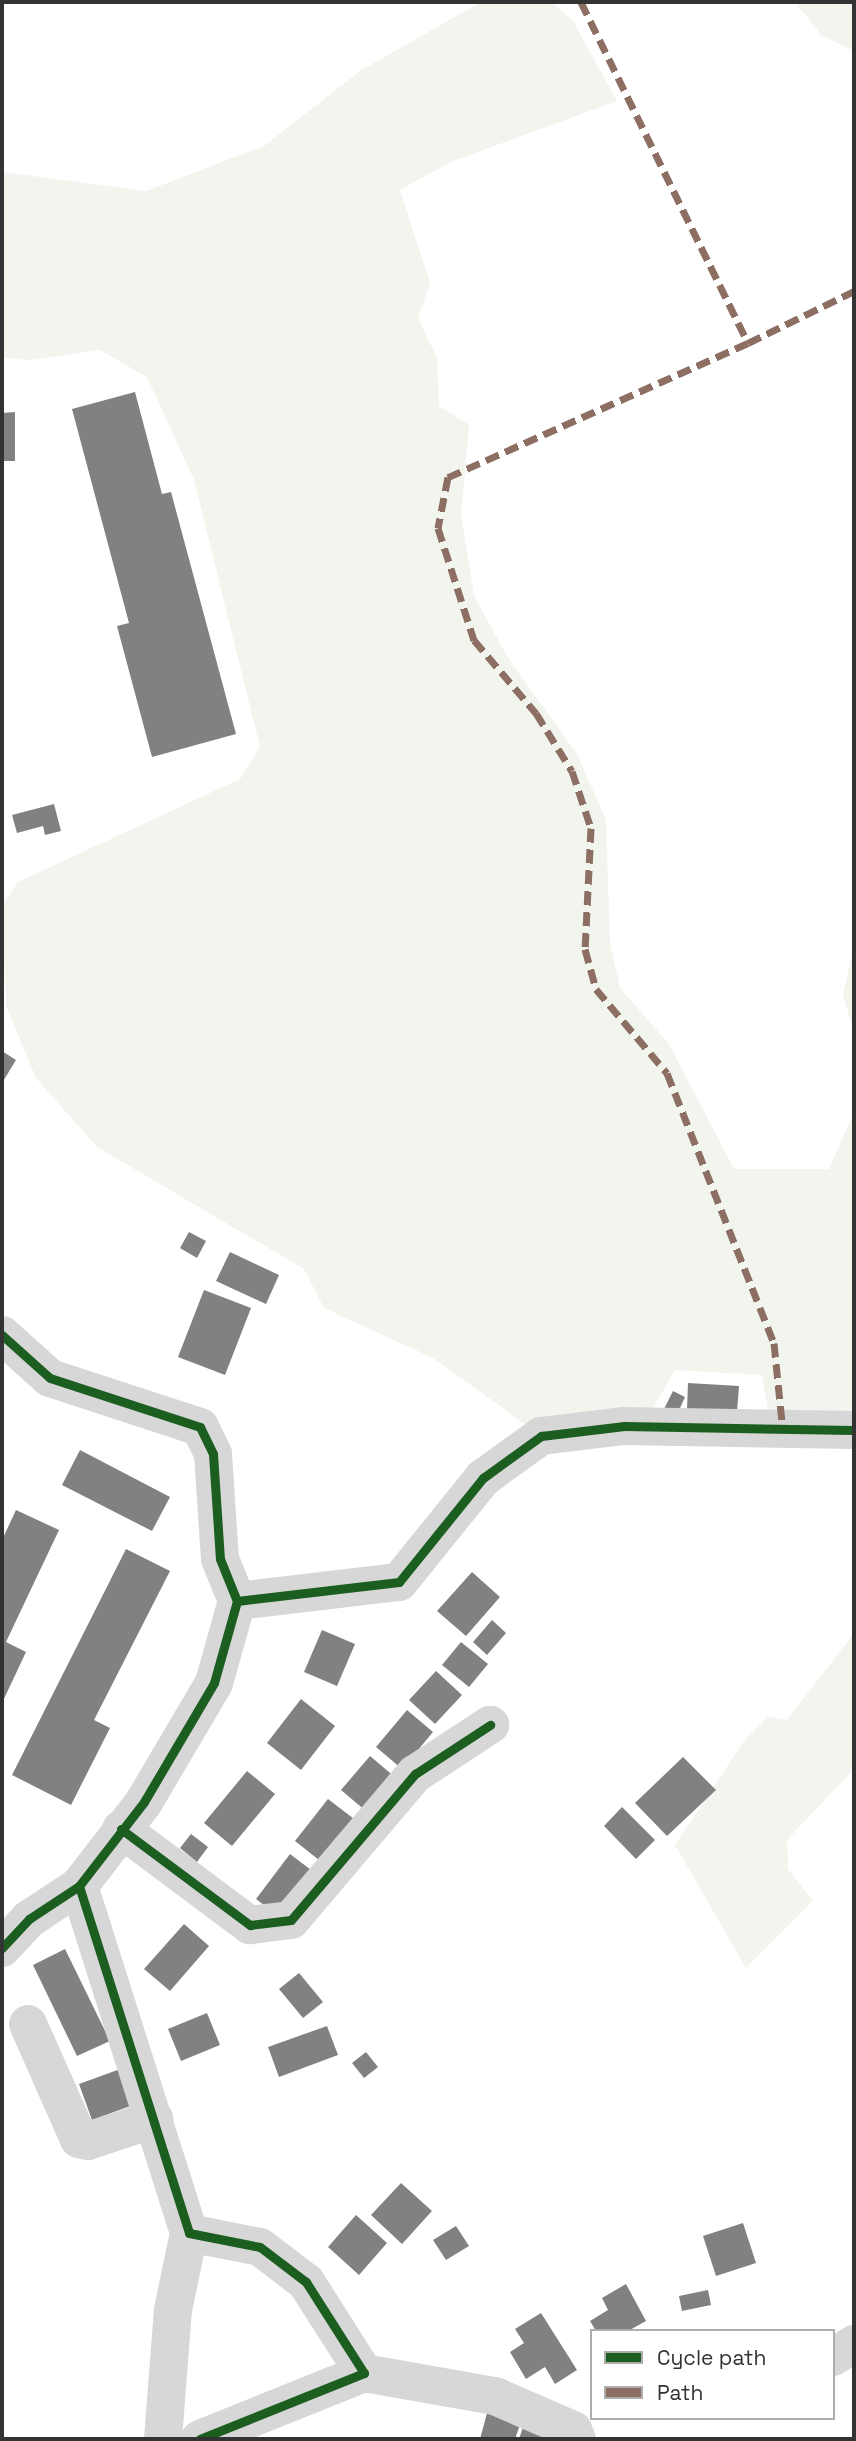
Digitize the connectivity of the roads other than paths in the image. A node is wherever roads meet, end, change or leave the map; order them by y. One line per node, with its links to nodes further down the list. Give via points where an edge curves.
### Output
1 (2, 1335): 3 (street, via 50,1378 200,1427 213,1454 220,1559)
2 (854, 1430): 3 (street, via 624,1426 541,1436 483,1478 399,1582)
3 (237, 1601): 5 (street, via 214,1683 144,1802)
4 (490, 1725): 5 (street, via 415,1774 291,1920 250,1924)
5 (121, 1829): 6 (street)
6 (79, 1886): 7 (street, via 29,1919); 9 (street)
7 (2, 1948)
8 (27, 2024): 9 (street, via 79,2139 88,2141)
9 (154, 2119): 10 (street)
10 (189, 2233): 13 (street, via 260,2247 306,2282); 17 (street, via 173,2310)
11 (854, 2344): 12 (street)
12 (835, 2356)
13 (364, 2372): 15 (street, via 495,2396); 16 (street)
14 (590, 2420): 15 (street)
15 (566, 2430)
16 (213, 2437)
17 (163, 2439)

